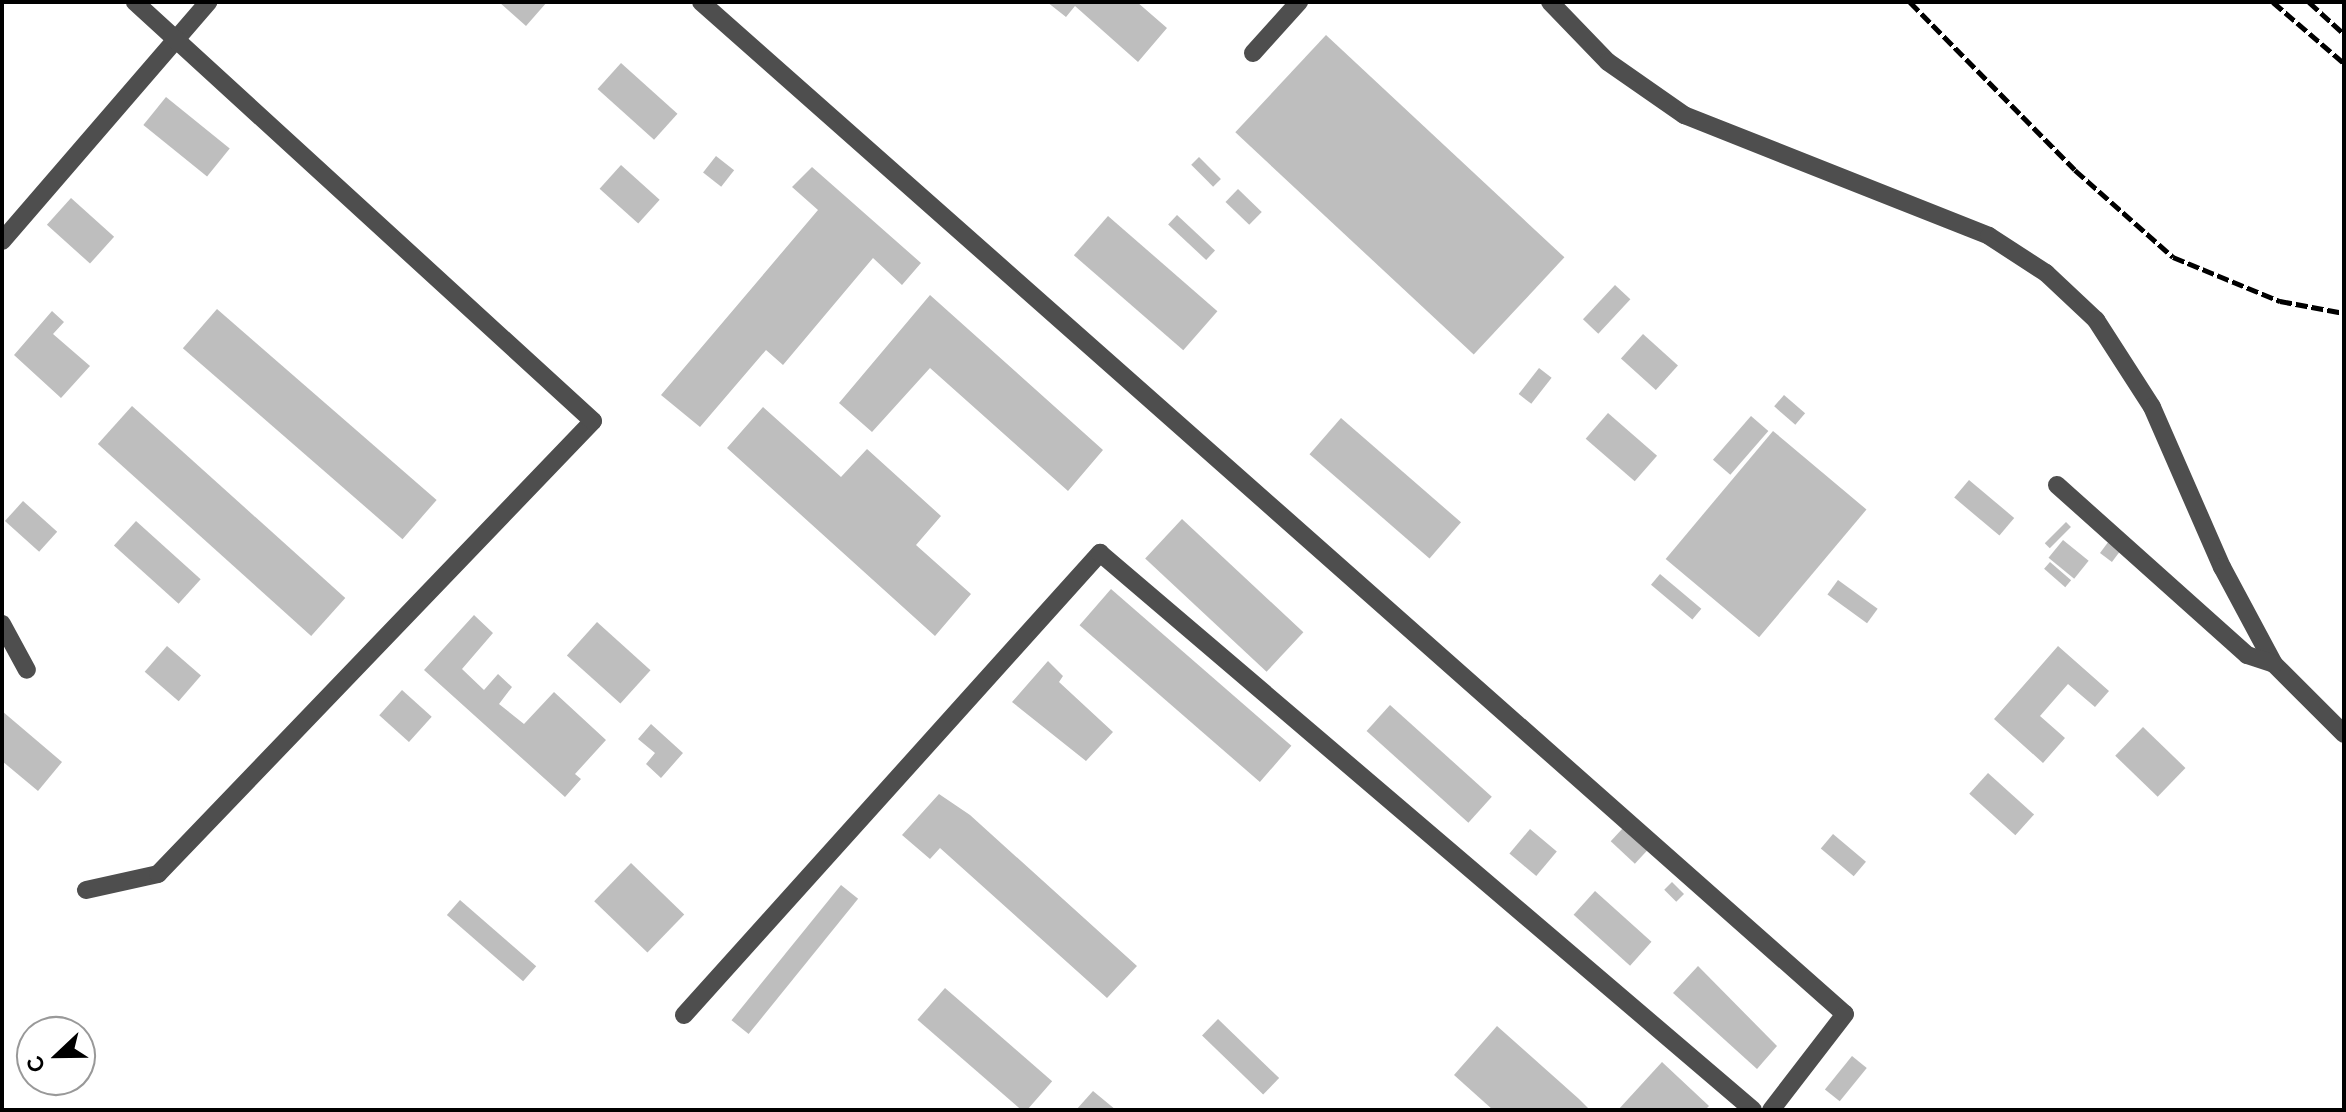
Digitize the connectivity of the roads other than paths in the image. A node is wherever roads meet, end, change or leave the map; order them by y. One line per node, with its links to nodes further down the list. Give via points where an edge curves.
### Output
1 (135, 2): 6 (street)
2 (208, 2): 6 (street)
3 (701, 2): 17 (street, via 1845,1014)
4 (1299, 2): 7 (street)
5 (1550, 2): 11 (street, via 1608,62 1684,115 1989,236 2046,273 2096,320 2138,382)
6 (176, 39): 8 (street); 14 (street, via 593,421 158,874)
7 (1253, 53)
8 (2, 241)
9 (2057, 485): 11 (street, via 2247,655)
10 (2, 624): 12 (street)
11 (2274, 664): 13 (street)
12 (27, 670)
13 (2344, 734)
14 (86, 890)
15 (684, 1015): 16 (street, via 1100,553)
16 (1753, 1110)
17 (1771, 1110)

